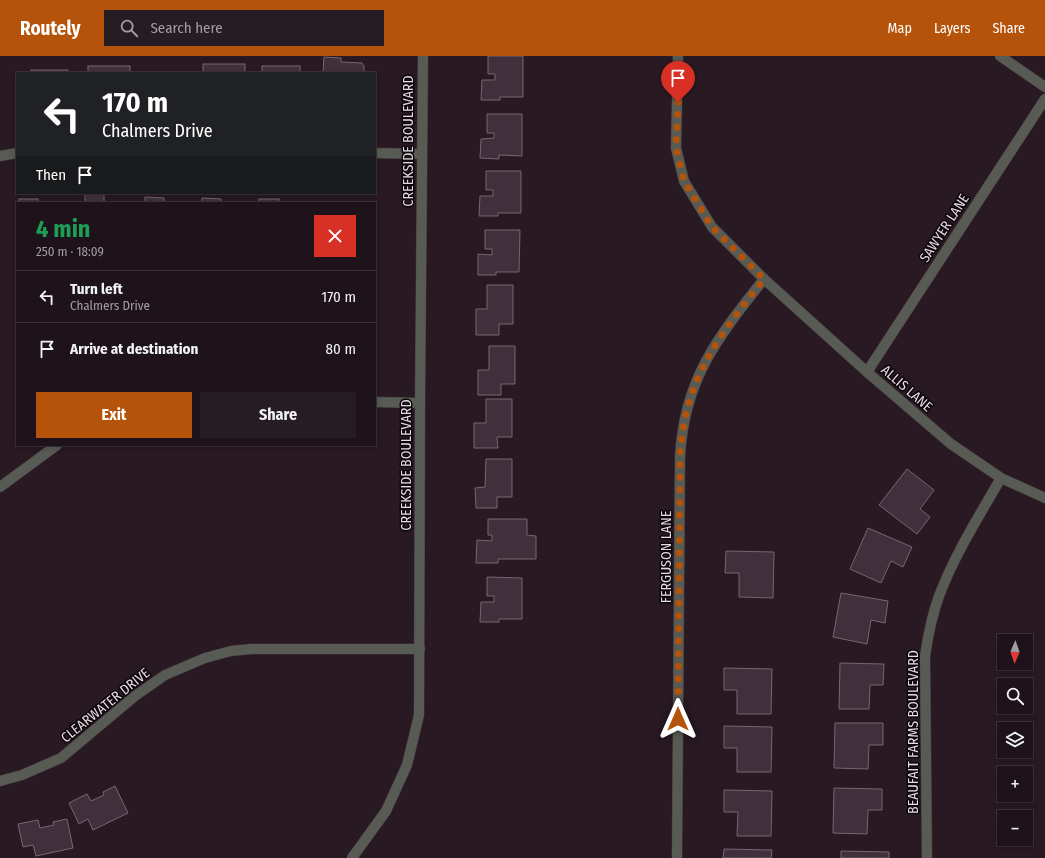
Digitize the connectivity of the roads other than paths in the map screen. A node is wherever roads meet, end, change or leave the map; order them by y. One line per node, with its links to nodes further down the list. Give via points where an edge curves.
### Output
1 (423, 56): 8 (street, CREEKSIDE BOULEVARD)
2 (678, 56): 10 (street, ALLIS LANE, via 676,148 684,181 712,227)
3 (1000, 56): 4 (street)
4 (1045, 87)
5 (1045, 99): 11 (street, SAWYER LANE)
6 (16, 153): 9 (street)
7 (376, 153): 8 (street)
8 (422, 154): 13 (street, CREEKSIDE BOULEVARD)
9 (0, 156)
10 (764, 279): 11 (street, ALLIS LANE); 21 (street, FERGUSON LANE, via 727,326 700,371 683,423 680,457)
11 (866, 372): 15 (street, ALLIS LANE, via 951,444)
12 (376, 402): 13 (street)
13 (420, 403): 18 (street, CREEKSIDE BOULEVARD)
14 (56, 446): 16 (street)
15 (1001, 478): 17 (street, ALLIS LANE); 22 (street, BEAUFAIT FARMS BOULEVARD, via 958,553 939,596 929,632 926,656)
16 (0, 487)
17 (1045, 498)
18 (420, 649): 19 (street, CLEARWATER DRIVE, via 251,649 205,658 165,675 135,696 61,758); 20 (street, CREEKSIDE BOULEVARD, via 419,715 407,765 386,811)
19 (0, 782)
20 (352, 858)
21 (677, 858)
22 (927, 858)

